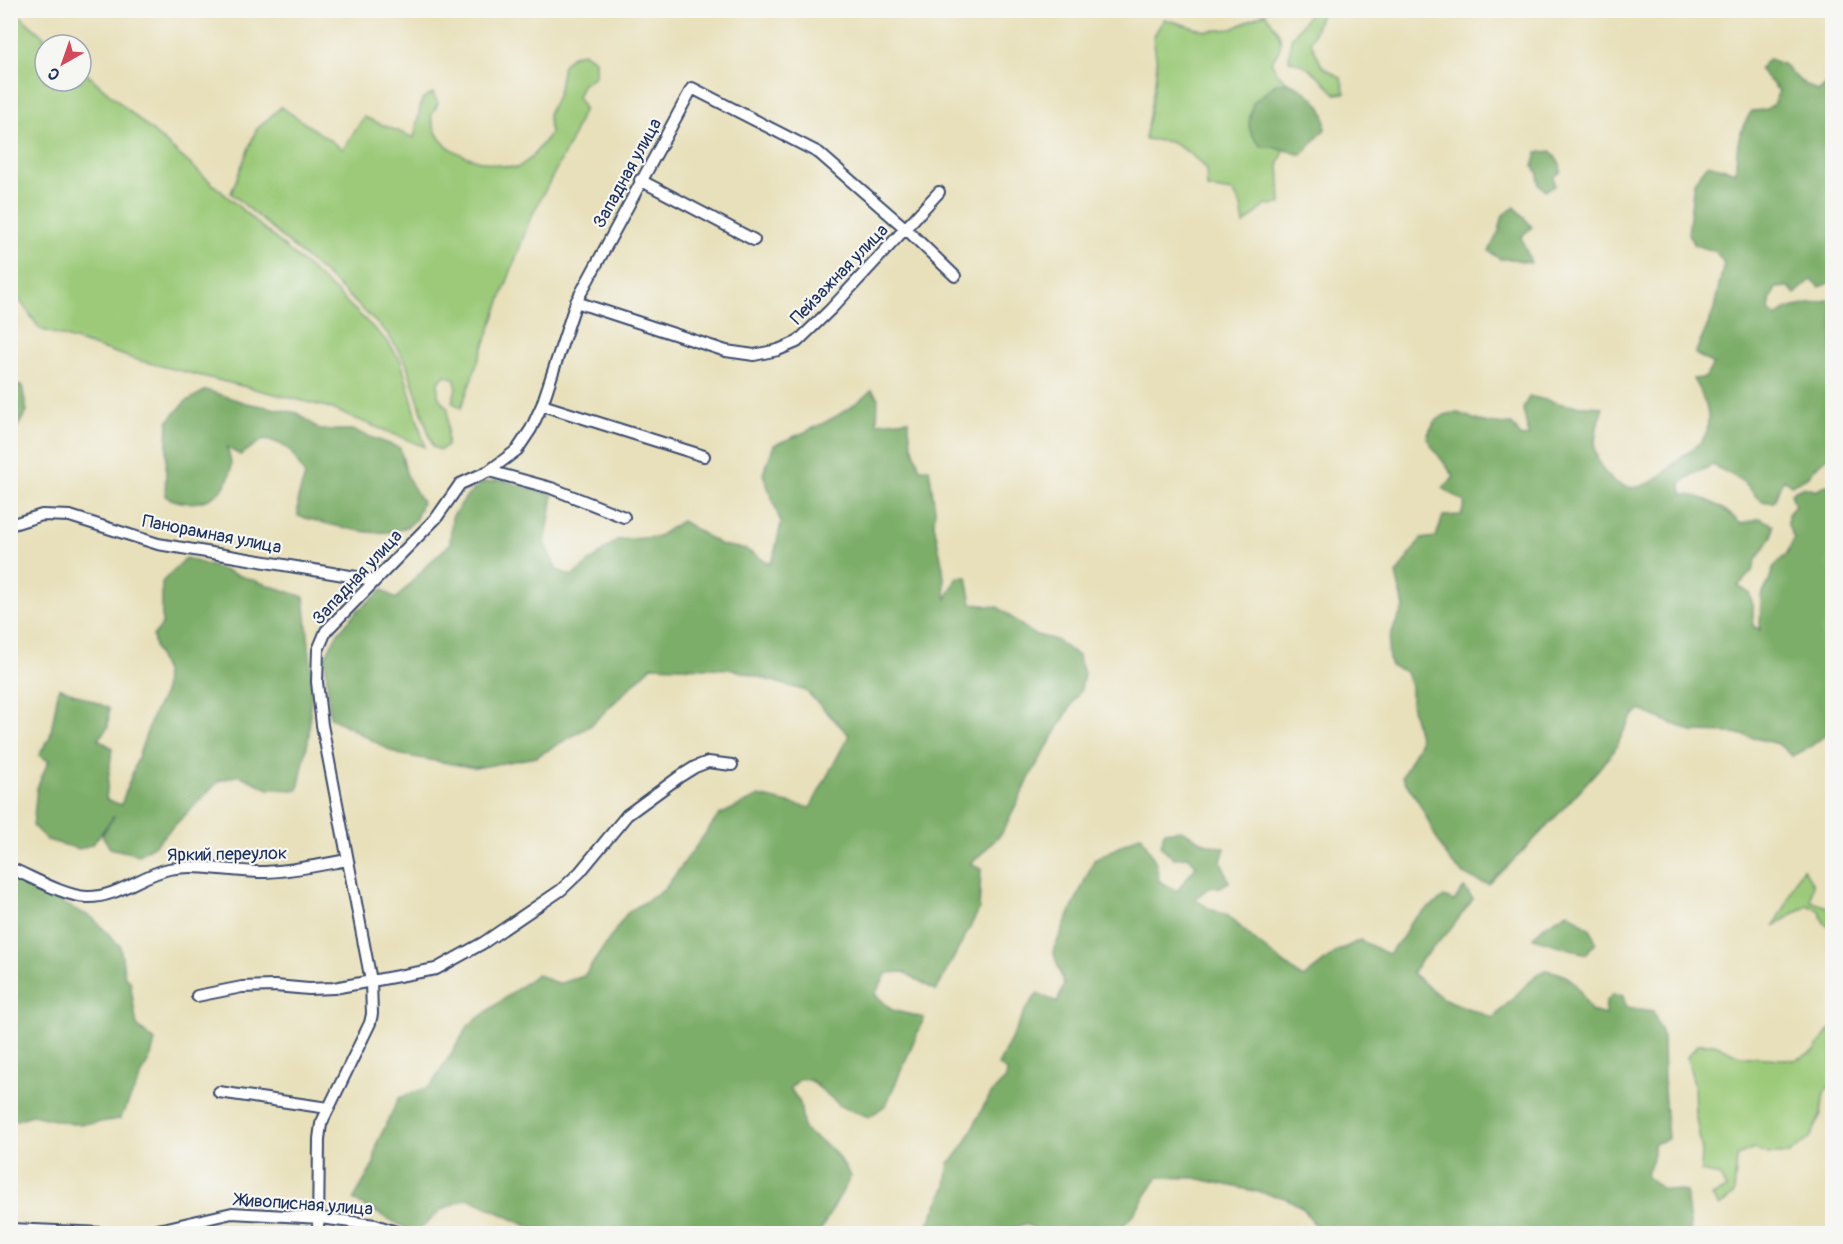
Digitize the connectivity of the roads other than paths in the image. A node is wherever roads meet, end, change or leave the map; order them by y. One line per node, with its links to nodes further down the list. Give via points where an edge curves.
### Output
1 (640, 180): 3 (street, Западная улица, via 692,88 819,153); 4 (street); 6 (street, Западная улица)
2 (939, 192): 3 (street, Пейзажная улица)
3 (905, 228): 5 (street); 6 (street, Пейзажная улица, via 797,342 778,350 754,355 726,351)
4 (754, 240)
5 (955, 276)
6 (576, 302): 7 (street, Западная улица)
7 (542, 405): 8 (street); 9 (street, Западная улица, via 517,450)
8 (704, 456)
9 (489, 471): 10 (street, via 551,488); 12 (street, Западная улица, via 460,484 437,517)
10 (624, 517)
11 (10, 525): 12 (street, Панорамная улица, via 42,515 70,516 158,544)
12 (374, 580): 14 (street, Западная улица, via 326,631 318,650 322,725)
13 (732, 765): 16 (street, via 708,762 679,777 627,815 561,890 446,965 423,973)
14 (347, 860): 15 (street, Яркий переулок, via 264,872 170,869 109,894 86,897); 16 (street, Западная улица)
15 (10, 868)
16 (371, 981): 17 (street, via 321,989 242,987); 19 (street, Западная улица, via 372,1014 367,1033)
17 (197, 996)
18 (219, 1092): 19 (street)
19 (327, 1108): 20 (street, Западная улица, via 320,1139)
20 (320, 1218): 24 (street, Живописная улица, via 232,1213); 25 (street, Западная улица); 26 (street, Живописная улица, via 375,1225)
21 (10, 1229): 22 (street)
22 (77, 1232): 23 (street)
23 (126, 1233)
24 (133, 1233)
25 (318, 1233)
26 (402, 1233)

